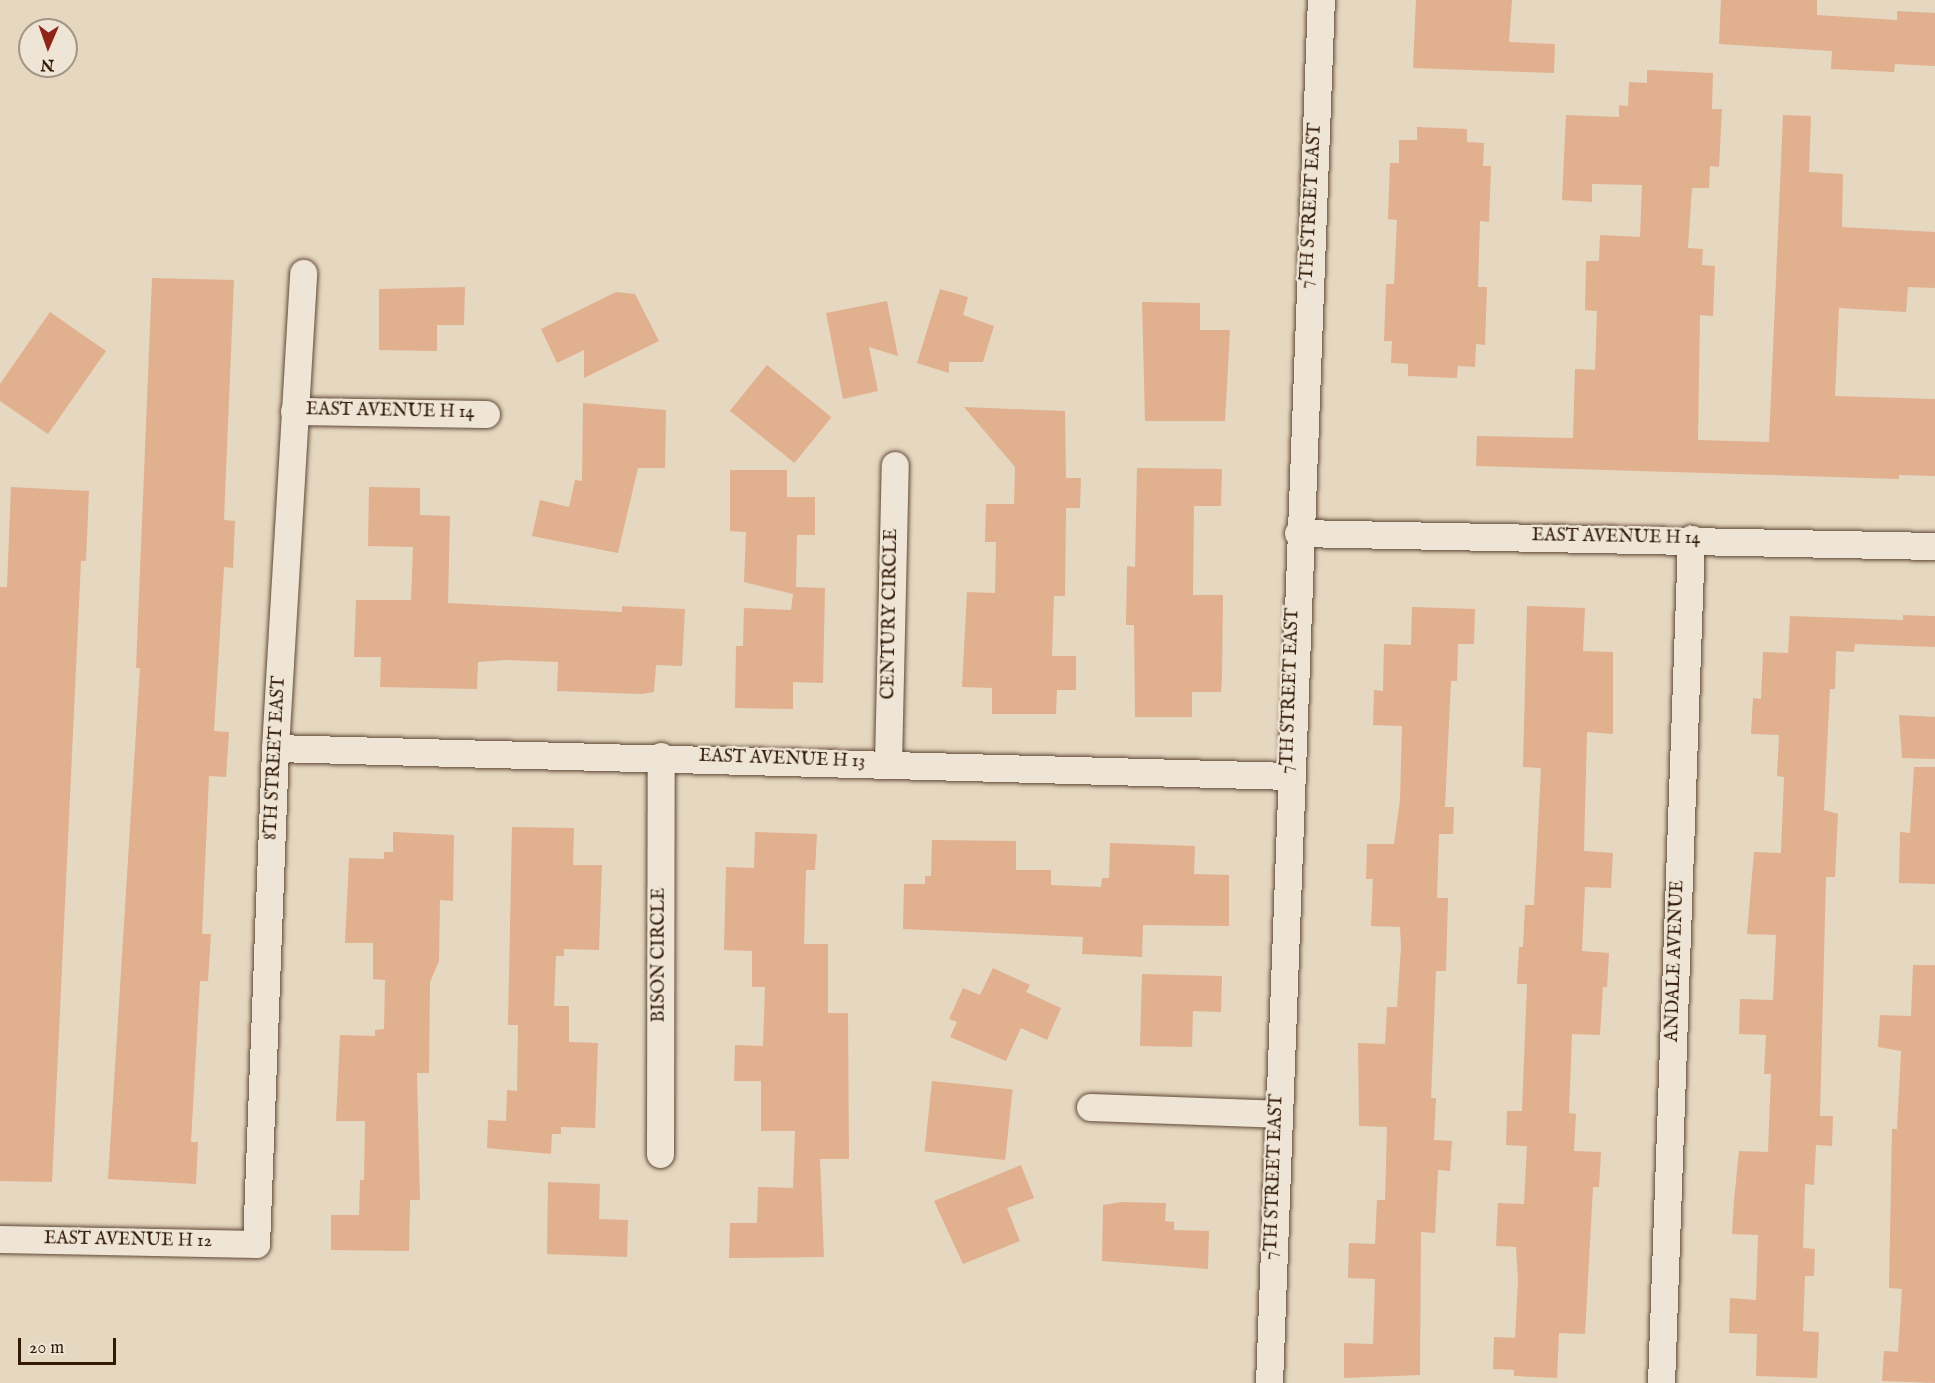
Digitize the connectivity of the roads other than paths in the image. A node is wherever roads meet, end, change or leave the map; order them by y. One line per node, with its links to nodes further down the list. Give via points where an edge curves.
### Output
1 (1321, 0): 6 (street, 7TH STREET EAST)
2 (303, 273): 3 (street, 8TH STREET EAST)
3 (294, 411): 4 (street, EAST AVENUE H 14); 9 (street, 8TH STREET EAST)
4 (486, 414)
5 (895, 465): 11 (street, CENTURY CIRCLE)
6 (1298, 533): 7 (street, EAST AVENUE H 14); 12 (street, 7TH STREET EAST)
7 (1691, 539): 8 (street, EAST AVENUE H 14); 19 (street, ANDALE AVENUE)
8 (1935, 546)
9 (275, 748): 10 (street, EAST AVENUE H 13); 17 (street, 8TH STREET EAST)
10 (661, 756): 11 (street, EAST AVENUE H 13); 15 (street, BISON CIRCLE)
11 (888, 763): 12 (street, EAST AVENUE H 13)
12 (1288, 776): 14 (street, 7TH STREET EAST)
13 (1090, 1107): 14 (street)
14 (1277, 1113): 18 (street, 7TH STREET EAST)
15 (660, 1154)
16 (0, 1239): 17 (street, EAST AVENUE H 12)
17 (256, 1244)
18 (1269, 1383)
19 (1661, 1383)

